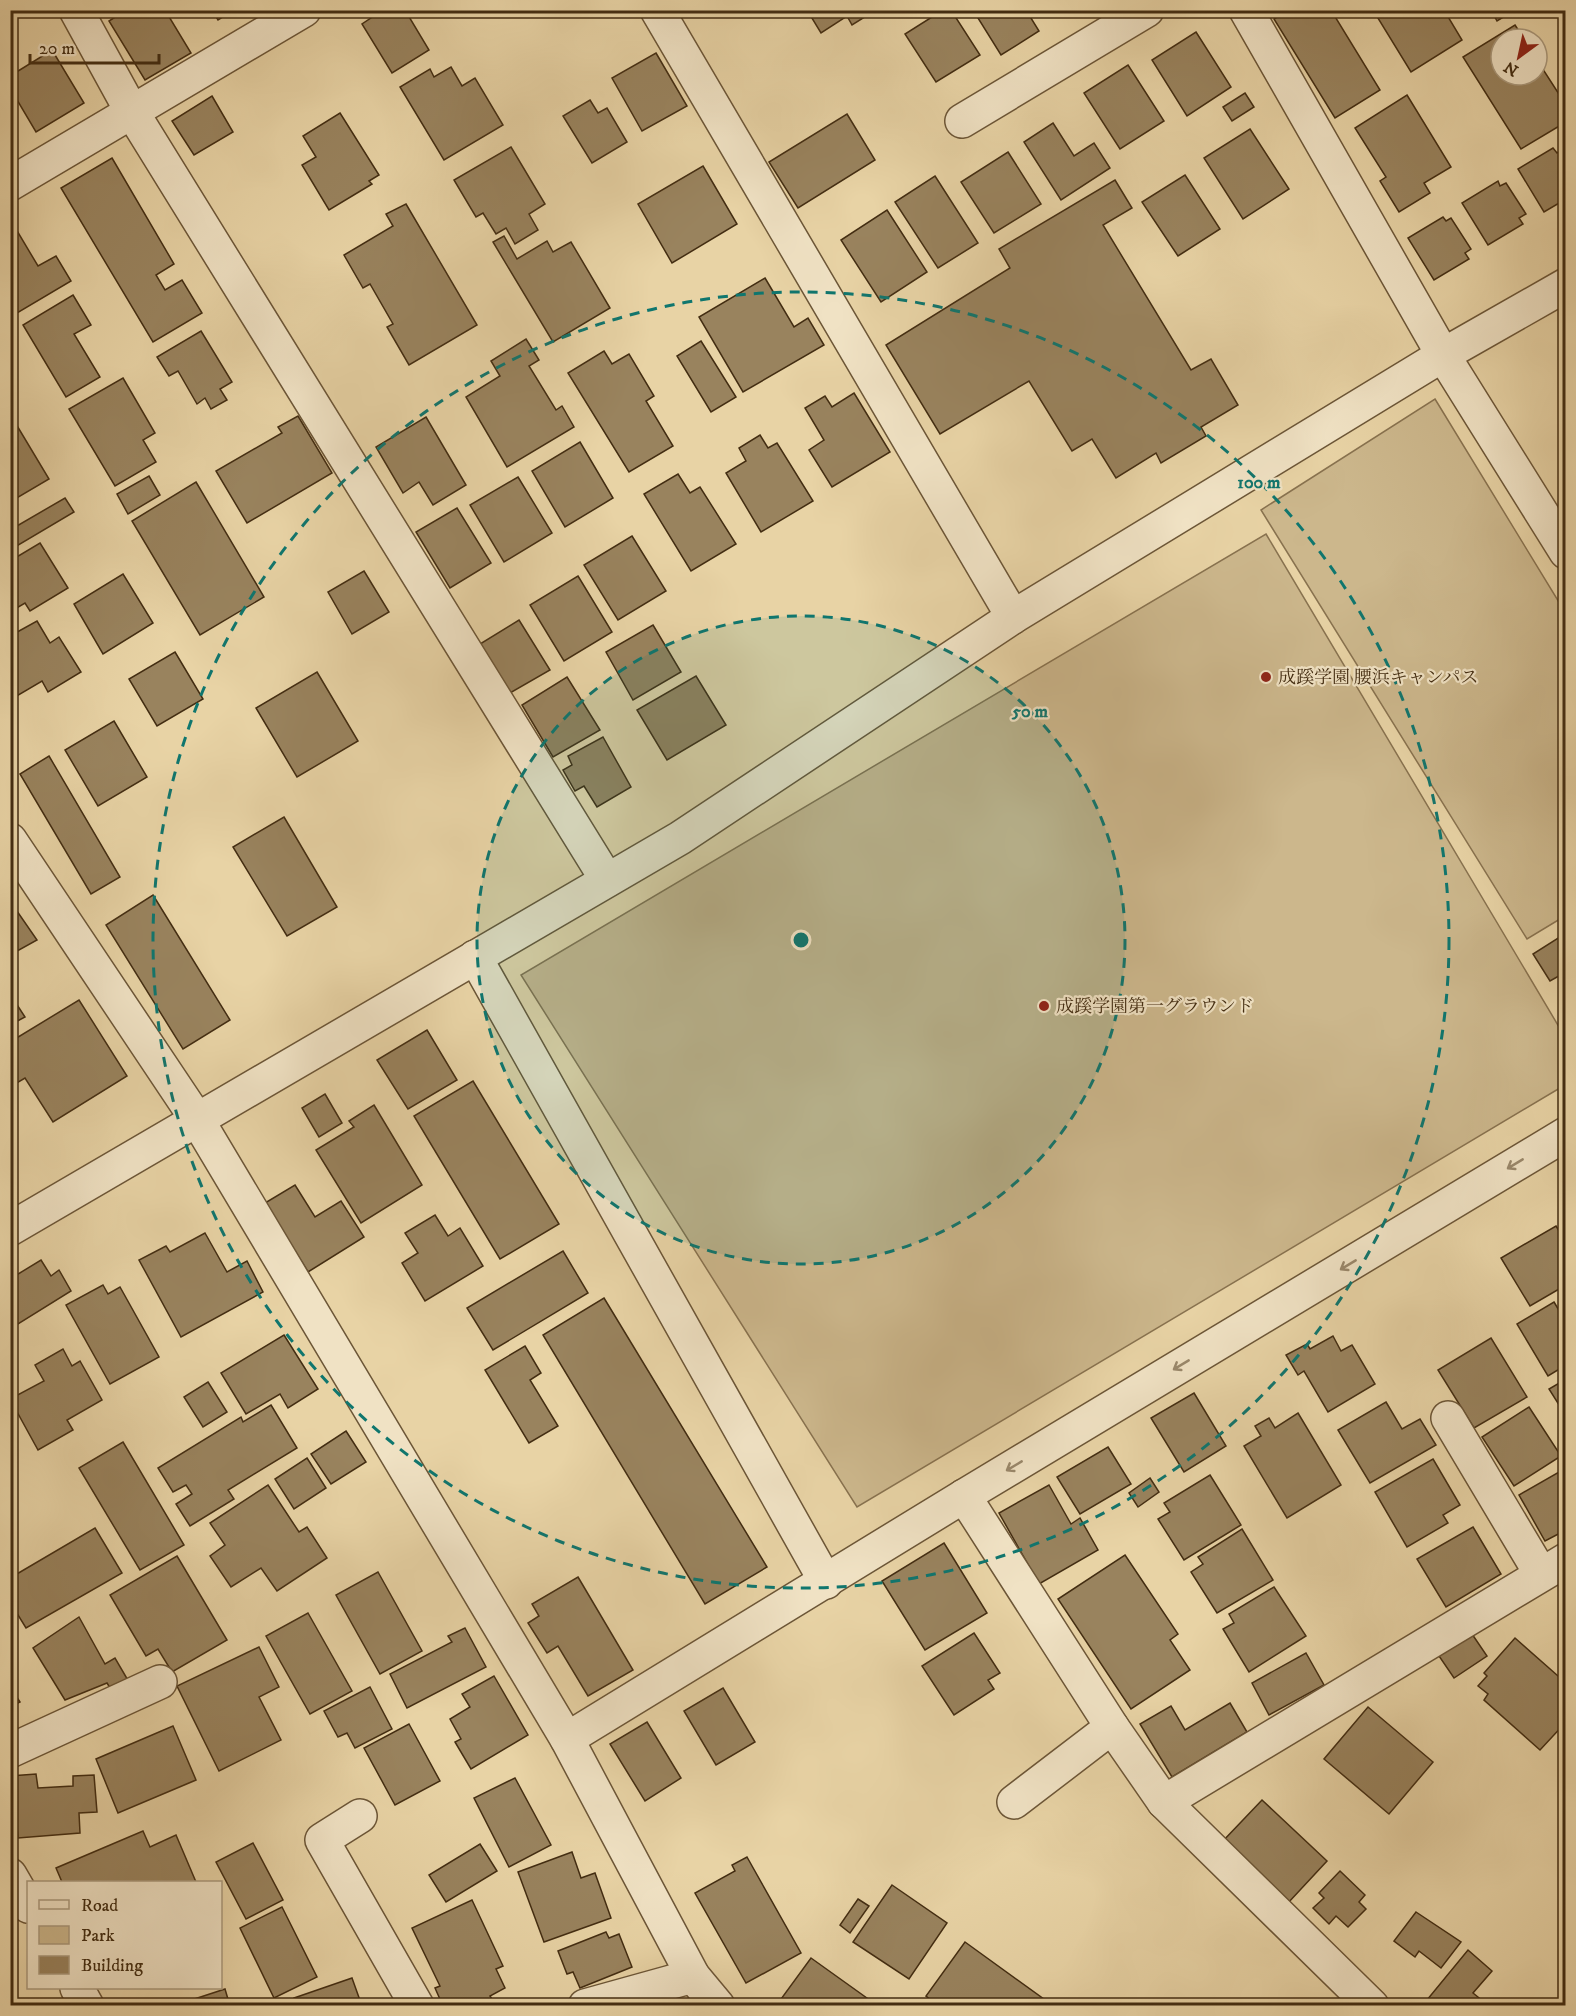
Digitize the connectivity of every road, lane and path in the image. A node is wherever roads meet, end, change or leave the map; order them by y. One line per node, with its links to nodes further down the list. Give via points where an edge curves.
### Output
1 (76, 10): 6 (street)
2 (304, 10): 6 (street)
3 (657, 10): 12 (street)
4 (1147, 10): 7 (street)
5 (1246, 10): 10 (street)
6 (132, 112): 8 (street); 14 (street)
7 (962, 121)
8 (10, 184)
9 (1566, 285): 10 (street)
10 (1443, 355): 11 (street); 12 (street)
11 (1566, 552)
12 (1013, 617): 14 (street, via 680,838)
13 (10, 840): 16 (street)
14 (607, 880): 15 (street)
15 (475, 957): 16 (street); 22 (street)
16 (198, 1120): 18 (street); 25 (street)
17 (1566, 1134): 20 (street, one-way to 20)
18 (10, 1229)
19 (1448, 1418): 21 (street)
20 (964, 1496): 22 (street); 24 (street)
21 (1553, 1567): 28 (street)
22 (826, 1582): 25 (street)
23 (160, 1682): 26 (street)
24 (1112, 1727): 27 (street); 28 (street)
25 (567, 1739): 32 (street)
26 (10, 1751)
27 (1014, 1802)
28 (1164, 1802): 38 (street)
29 (360, 1816): 35 (street, via 322,1840)
30 (10, 1875): 31 (street)
31 (27, 1904)
32 (693, 1976): 36 (street); 37 (street)
33 (78, 1989): 34 (street)
34 (87, 2006)
35 (417, 2006)
36 (585, 2006)
37 (718, 2006)
38 (1372, 2006)

